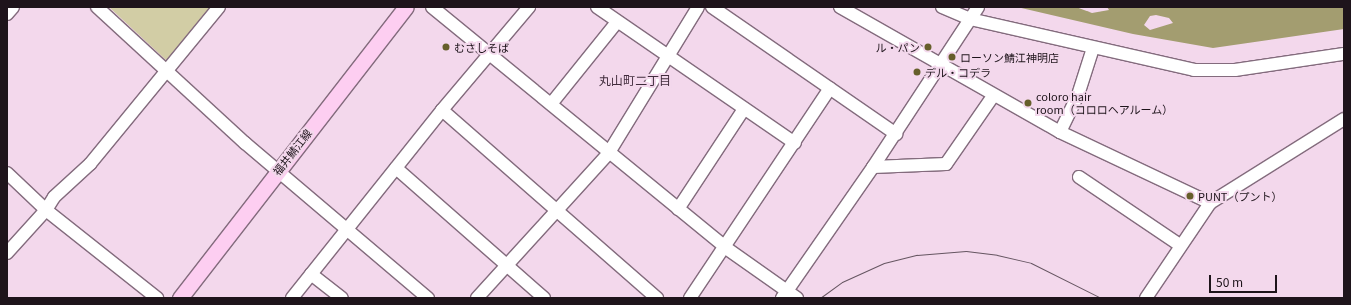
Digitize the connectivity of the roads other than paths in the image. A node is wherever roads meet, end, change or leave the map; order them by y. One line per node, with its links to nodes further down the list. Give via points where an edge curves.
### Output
1 (13, 7): 13 (street)
2 (97, 7): 21 (street)
3 (219, 7): 21 (street)
4 (406, 7): 34 (main road, 福井鯖江線)
5 (432, 7): 17 (street)
6 (529, 7): 17 (street)
7 (597, 7): 15 (street)
8 (698, 7): 19 (street)
9 (712, 7): 22 (street)
10 (840, 7): 20 (street)
11 (942, 7): 14 (street)
12 (978, 7): 14 (street)
13 (7, 14)
14 (970, 19): 16 (street); 20 (street)
15 (617, 22): 19 (street); 24 (street)
16 (1093, 48): 18 (street, via 1175,67 1215,71); 28 (street, via 1078,95)
17 (490, 54): 24 (street); 26 (street)
18 (1344, 54)
19 (668, 56): 25 (street); 31 (street)
20 (941, 65): 23 (street); 29 (street)
21 (166, 72): 34 (street); 40 (street, via 90,164 54,197)
22 (830, 88): 29 (street); 30 (street)
23 (992, 96): 28 (street); 32 (street, via 946,164)
24 (551, 104): 31 (street)
25 (744, 108): 30 (street); 39 (street)
26 (442, 110): 33 (street); 38 (street)
27 (1342, 124): 37 (street)
28 (1060, 132): 37 (street)
29 (896, 134): 32 (street)
30 (795, 144): 43 (street)
31 (608, 154): 38 (street); 39 (street)
32 (874, 166): 47 (street)
33 (396, 168): 41 (street); 45 (street)
34 (278, 170): 41 (street); 49 (main road, 福井鯖江線)
35 (7, 173): 40 (street)
36 (1079, 177): 42 (street)
37 (1210, 203): 42 (street)
38 (557, 209): 45 (street); 55 (street)
39 (678, 209): 43 (street)
40 (46, 210): 44 (street); 48 (street)
41 (347, 229): 46 (street); 52 (street)
42 (1180, 245): 57 (street)
43 (726, 248): 47 (street); 56 (street)
44 (7, 253)
45 (506, 263): 53 (street); 54 (street)
46 (311, 274): 50 (street); 51 (street)
47 (788, 296)
48 (156, 298)
49 (180, 298)
50 (292, 298)
51 (342, 298)
52 (428, 298)
53 (477, 298)
54 (544, 298)
55 (657, 298)
56 (690, 298)
57 (1146, 298)

